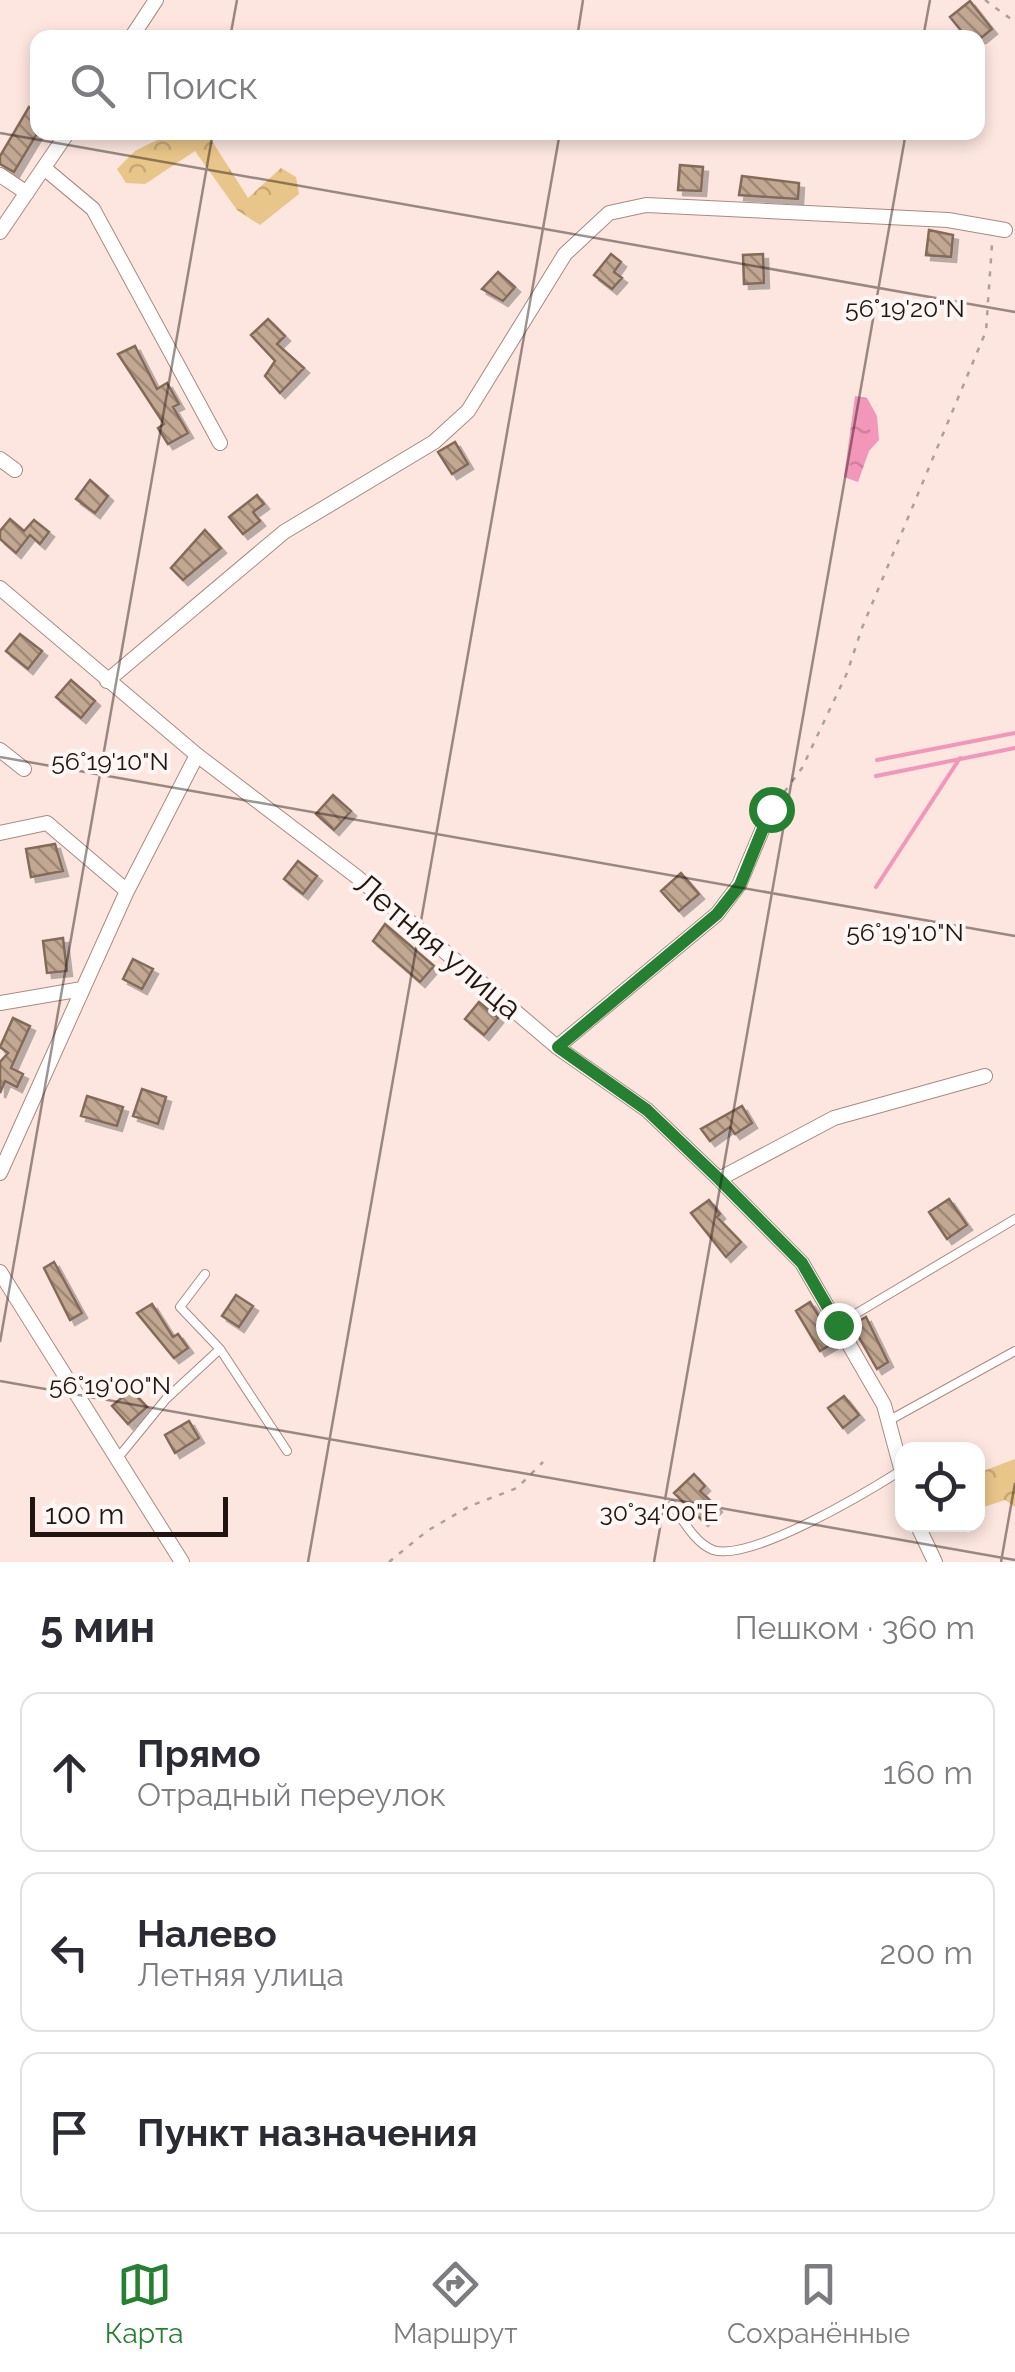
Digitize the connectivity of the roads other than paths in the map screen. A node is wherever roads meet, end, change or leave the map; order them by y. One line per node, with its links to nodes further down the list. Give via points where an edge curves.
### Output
1 (156, 0): 2 (street)
2 (136, 30)
3 (63, 140): 4 (street)
4 (44, 168): 6 (street); 9 (street, via 93,209)
5 (0, 175): 6 (street)
6 (27, 193): 8 (street)
7 (999, 229): 13 (street, via 948,220 646,205 609,212 565,254 468,410 434,442 284,532)
8 (0, 232)
9 (220, 443)
10 (0, 459): 11 (street)
11 (15, 470)
12 (0, 588): 13 (street, Летняя улица)
13 (107, 681): 15 (street, Летняя улица)
14 (0, 750): 16 (street)
15 (201, 758): 19 (street); 22 (street, Летняя улица, via 357,877)
16 (24, 768)
17 (766, 824): 22 (street, via 740,885 717,914)
18 (0, 834): 19 (street, via 47,823)
19 (127, 890): 20 (street)
20 (82, 989): 21 (street); 24 (street)
21 (0, 1003)
22 (558, 1047): 25 (street, Летняя улица, via 647,1110)
23 (986, 1076): 25 (street, via 834,1118)
24 (0, 1173)
25 (719, 1179): 29 (street, Летняя улица, via 802,1263)
26 (1015, 1218): 29 (lane)
27 (0, 1272): 35 (street)
28 (205, 1274): 30 (lane, via 180,1307)
29 (838, 1325): 32 (street, Летняя улица)
30 (220, 1349): 34 (lane); 35 (lane, via 166,1399)
31 (1015, 1351): 32 (lane)
32 (888, 1420): 33 (street, Летняя улица)
33 (895, 1446)
34 (287, 1451)
35 (118, 1460): 39 (street)
36 (895, 1475): 37 (lane, via 818,1522 737,1552 702,1544)
37 (672, 1505)
38 (921, 1532): 40 (street)
39 (182, 1562)
40 (935, 1562)

